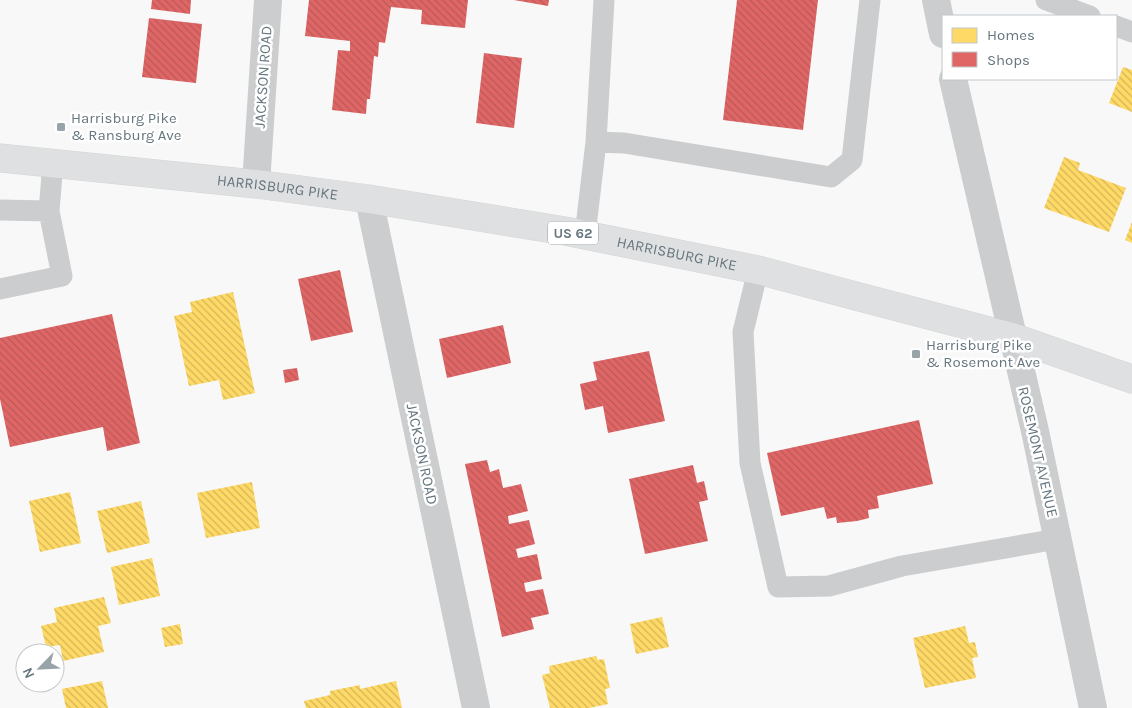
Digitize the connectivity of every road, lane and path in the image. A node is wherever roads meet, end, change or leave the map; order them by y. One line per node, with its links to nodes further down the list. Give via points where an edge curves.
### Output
1 (268, 0): 14 (street, JACKSON ROAD)
2 (604, 0): 11 (lane)
3 (870, 0): 11 (lane, via 852,160 831,177)
4 (936, 0): 8 (street)
5 (1046, 0): 6 (lane)
6 (1087, 15)
7 (1117, 26): 9 (lane)
8 (942, 29)
9 (1132, 32)
10 (954, 80): 21 (street, ROSEMONT AVENUE)
11 (596, 142): 18 (lane)
12 (0, 158): 13 (main road, HARRISBURG PIKE / US 62)
13 (53, 163): 14 (main road, HARRISBURG PIKE / US 62); 17 (lane)
14 (256, 184): 15 (main road, HARRISBURG PIKE / US 62)
15 (369, 199): 18 (main road, HARRISBURG PIKE / US 62); 24 (street, JACKSON ROAD)
16 (0, 210): 17 (lane)
17 (48, 211): 20 (lane, via 62,276)
18 (584, 235): 19 (main road, HARRISBURG PIKE / US 62)
19 (758, 270): 21 (main road, HARRISBURG PIKE / US 62); 23 (lane, via 743,332 750,463 778,587 829,586 902,566)
20 (0, 289)
21 (1012, 337): 22 (main road, HARRISBURG PIKE / US 62); 23 (street, ROSEMONT AVENUE)
22 (1132, 379)
23 (1058, 539): 25 (street, ROSEMONT AVENUE)
24 (476, 708)
25 (1093, 708)

